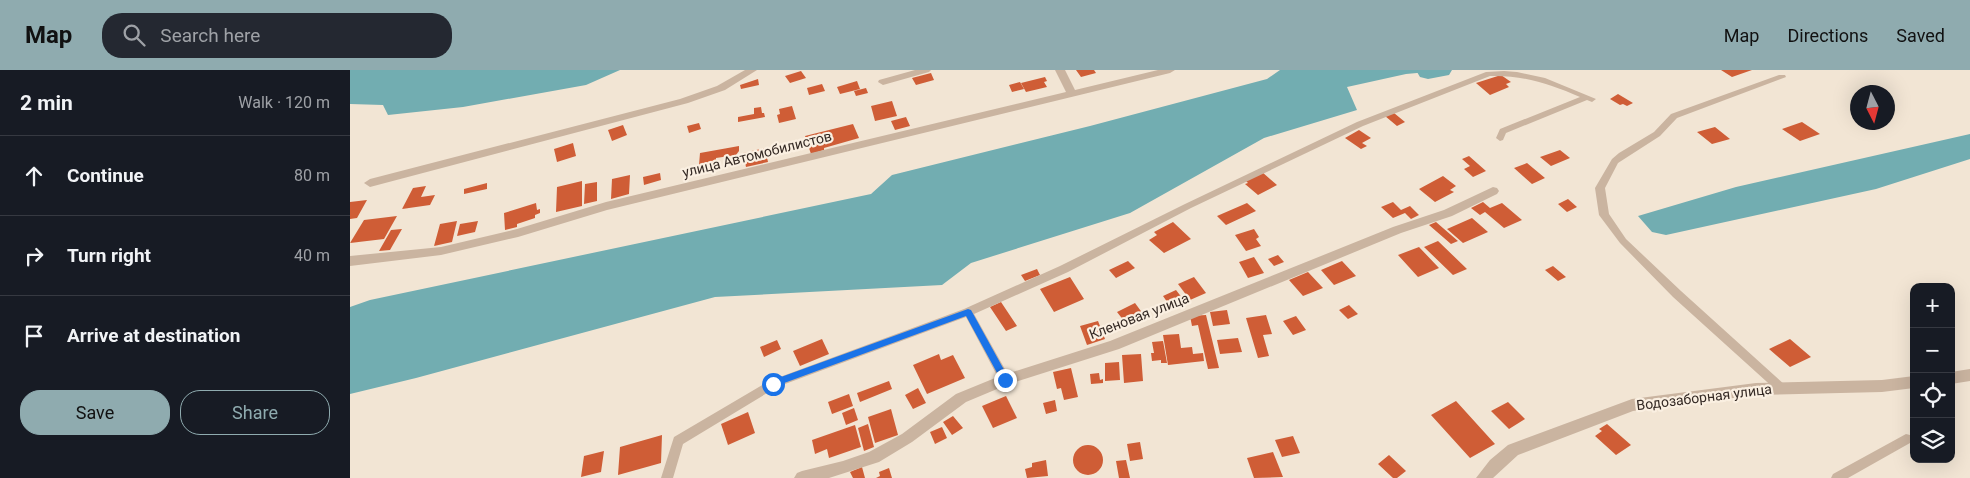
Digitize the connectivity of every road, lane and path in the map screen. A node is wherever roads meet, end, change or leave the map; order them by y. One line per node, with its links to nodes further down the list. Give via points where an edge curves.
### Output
1 (752, 70): 9 (street, via 721,88 684,102)
2 (926, 70): 6 (street)
3 (1060, 70): 7 (street)
4 (1170, 70): 7 (street, улица Автомобилистов)
5 (1782, 77): 17 (lane, via 1674,116 1657,134 1616,161 1600,188 1604,215 1624,241 1676,294)
6 (883, 82)
7 (1072, 93): 11 (street, улица Автомобилистов, via 615,203 518,233 441,251)
8 (1500, 138): 12 (lane, via 1503,131 1589,98 1524,74 1489,74 1360,124 1064,269)
9 (370, 182)
10 (1493, 191): 15 (street, Кленовая улица, via 1448,213 1397,230 1114,345)
11 (350, 261)
12 (968, 312): 15 (lane); 19 (lane, via 773,384 678,441)
13 (1970, 375): 14 (street)
14 (1955, 377)
15 (1005, 380): 20 (street, Кленовая улица, via 961,398 907,438 874,457)
16 (1910, 382): 17 (street, Водозаборная улица)
17 (1780, 388): 21 (street, Водозаборная улица, via 1632,404 1514,450 1495,464)
18 (1906, 439): 22 (lane)
19 (668, 478)
20 (802, 478)
21 (1484, 478)
22 (1837, 478)

